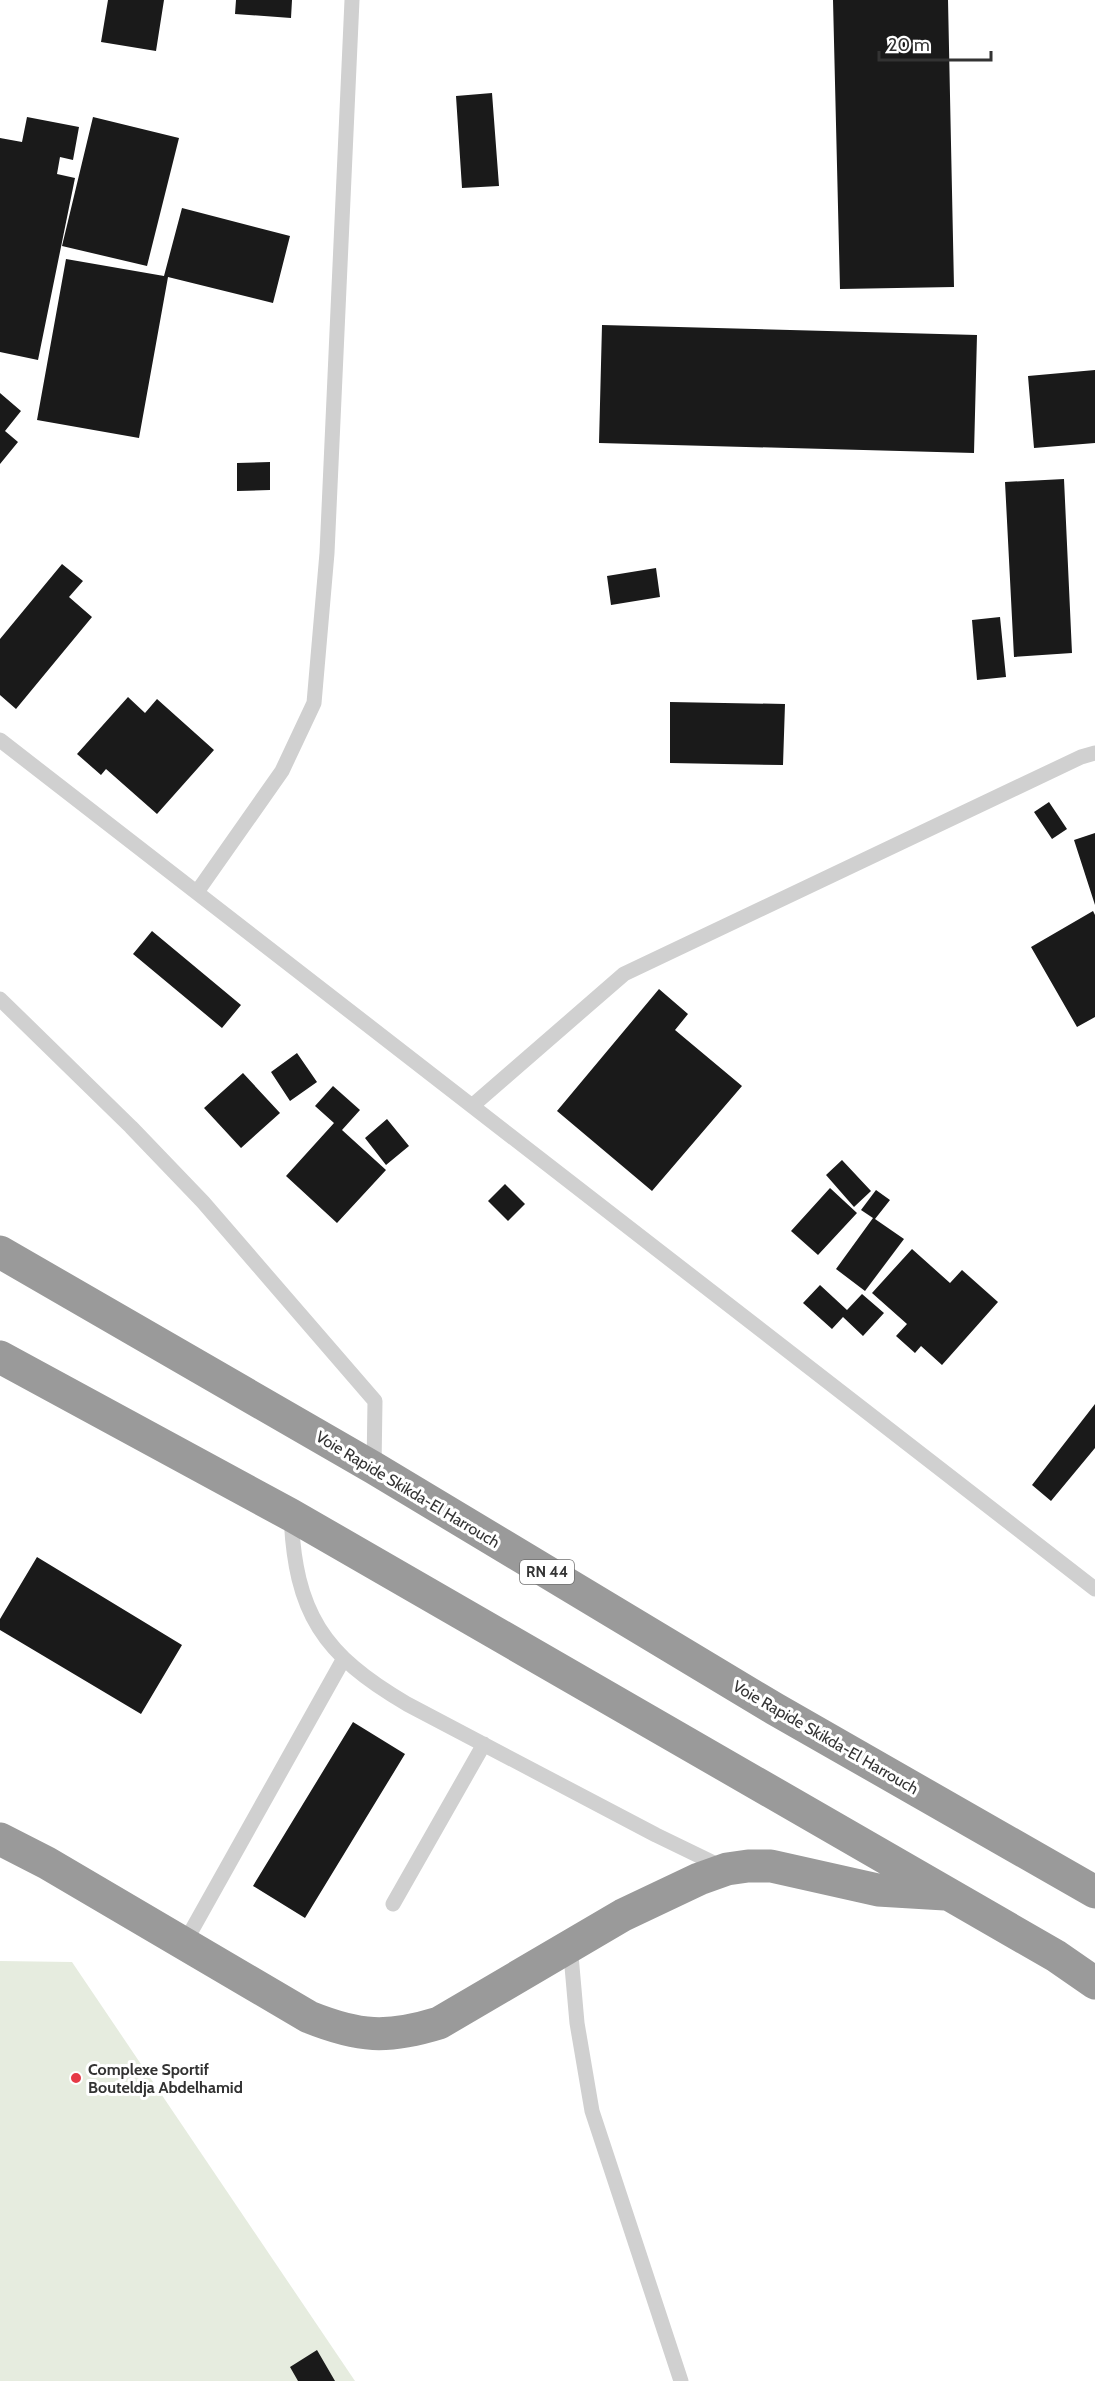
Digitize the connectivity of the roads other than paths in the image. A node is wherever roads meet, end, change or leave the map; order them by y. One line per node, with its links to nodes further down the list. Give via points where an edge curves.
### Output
1 (352, 0): 4 (lane, via 327,553 314,703 282,771)
2 (0, 740): 4 (lane)
3 (1095, 753): 6 (lane, via 624,974)
4 (197, 892): 6 (lane)
5 (0, 999): 9 (lane, via 203,1202 375,1401)
6 (472, 1106): 11 (lane)
7 (0, 1252): 9 (highway, Voie Rapide Skikda-El Harrouch / RN 44)
8 (0, 1357): 10 (highway)
9 (374, 1468): 16 (highway, Voie Rapide Skikda-El Harrouch / RN 44, via 775,1709)
10 (291, 1515): 12 (lane, via 292,1550 300,1590 317,1628); 17 (highway)
11 (1095, 1589)
12 (343, 1660): 13 (lane, via 375,1685); 19 (lane)
13 (484, 1744): 15 (lane); 18 (lane)
14 (0, 1839): 19 (highway)
15 (726, 1869): 17 (highway, via 771,1866 878,1890); 20 (highway, via 669,1892)
16 (1095, 1892)
17 (949, 1894): 21 (highway)
18 (393, 1904)
19 (184, 1944): 20 (highway, via 309,2017 340,2029 373,2034 406,2033 439,2023)
20 (570, 1944): 22 (lane, via 577,2023 592,2111)
21 (1095, 1983)
22 (681, 2381)

